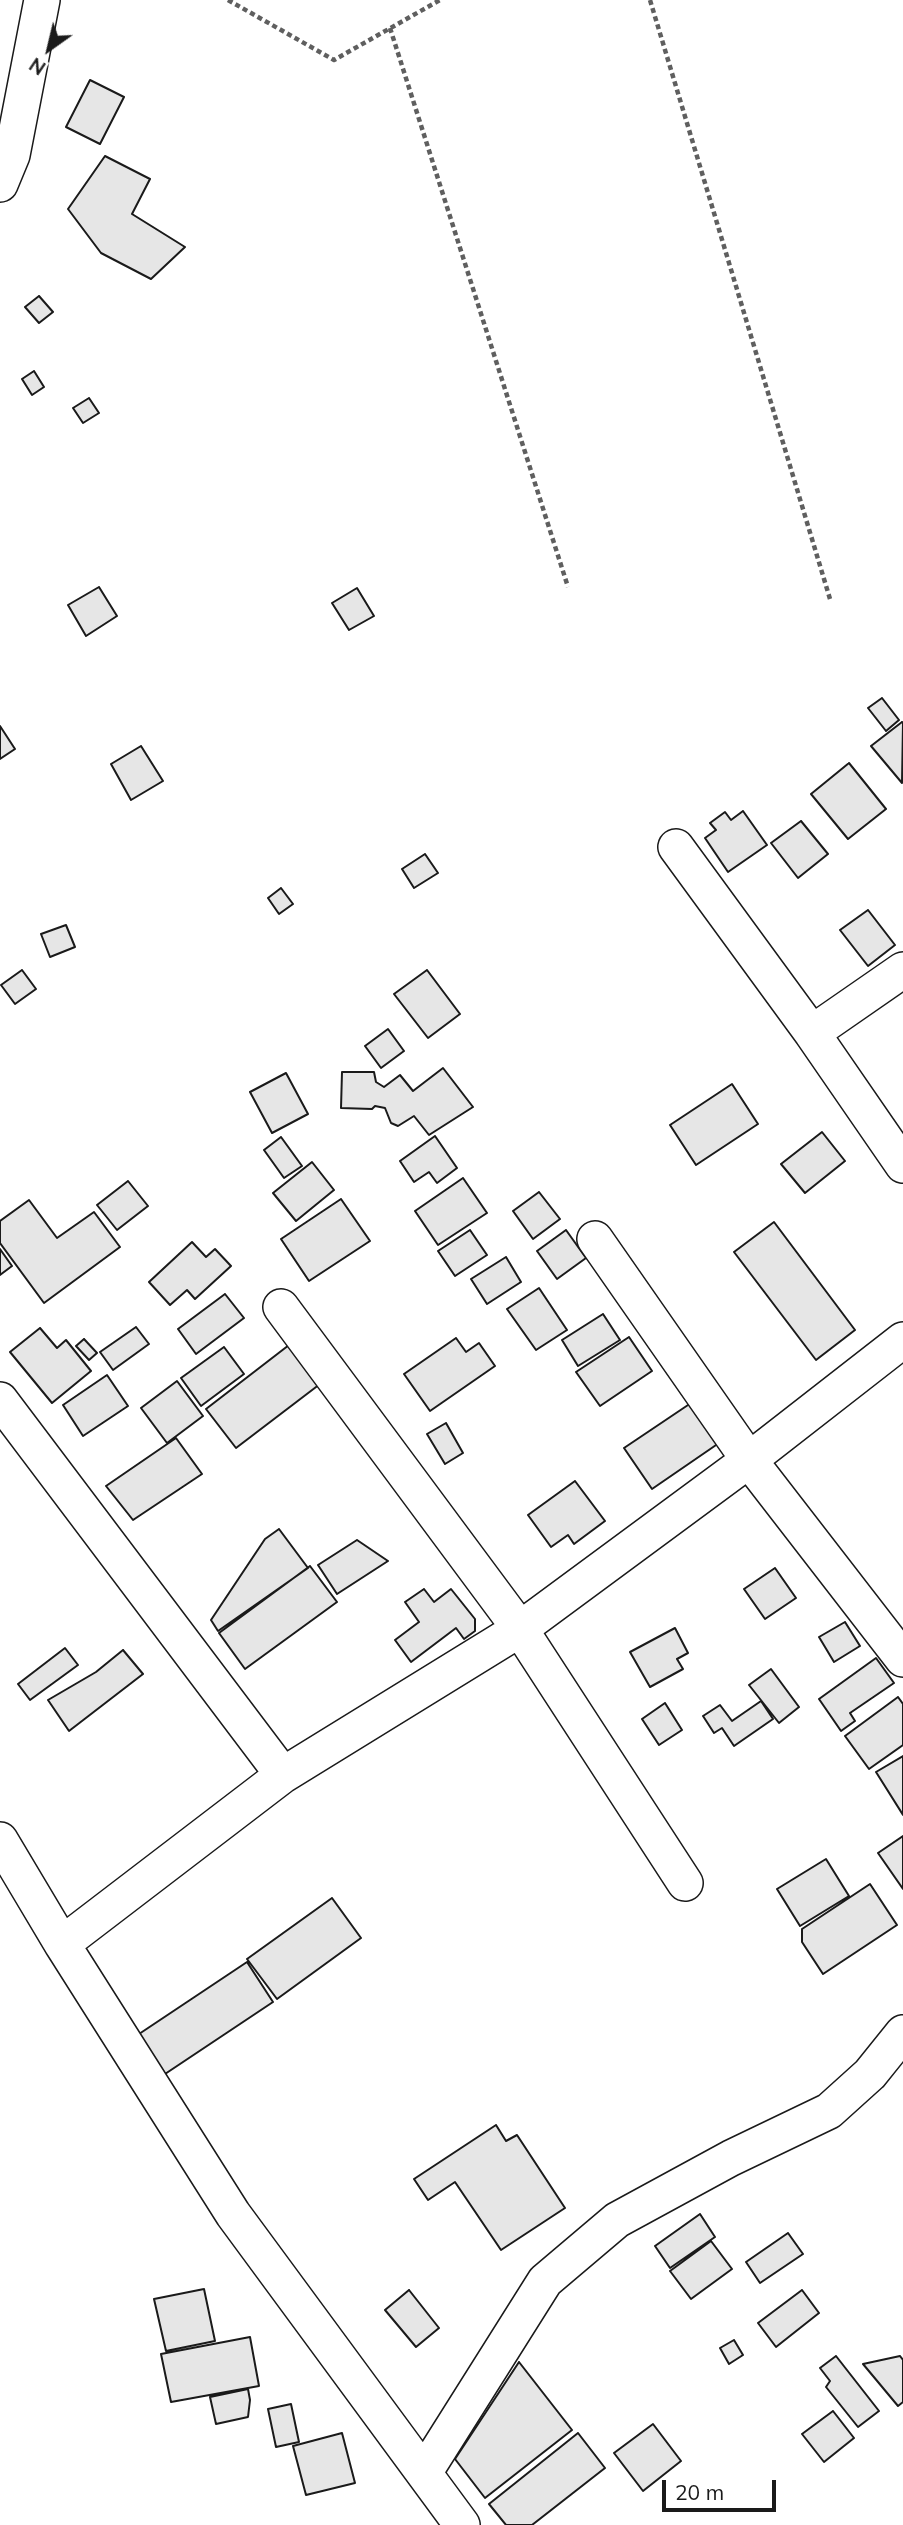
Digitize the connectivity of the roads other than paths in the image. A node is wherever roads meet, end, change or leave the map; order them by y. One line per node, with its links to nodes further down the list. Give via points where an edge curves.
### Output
1 (42, 0): 2 (street, via 12,155)
2 (0, 184)
3 (676, 847): 5 (street)
4 (903, 970): 5 (street)
5 (812, 1033): 6 (street)
6 (903, 1165)
7 (595, 1239): 11 (street)
8 (281, 1307): 12 (street)
9 (903, 1340): 11 (street)
10 (0, 1400): 14 (street)
11 (749, 1460): 12 (street); 13 (street)
12 (520, 1629): 14 (street); 16 (street)
13 (903, 1659)
14 (283, 1775): 17 (street)
15 (0, 1840): 17 (street)
16 (685, 1884)
17 (62, 1944): 19 (street, via 233,2214)
18 (903, 2033): 19 (street, via 870,2074 829,2111 617,2220 545,2281)
19 (424, 2473): 20 (street)
20 (462, 2525)

